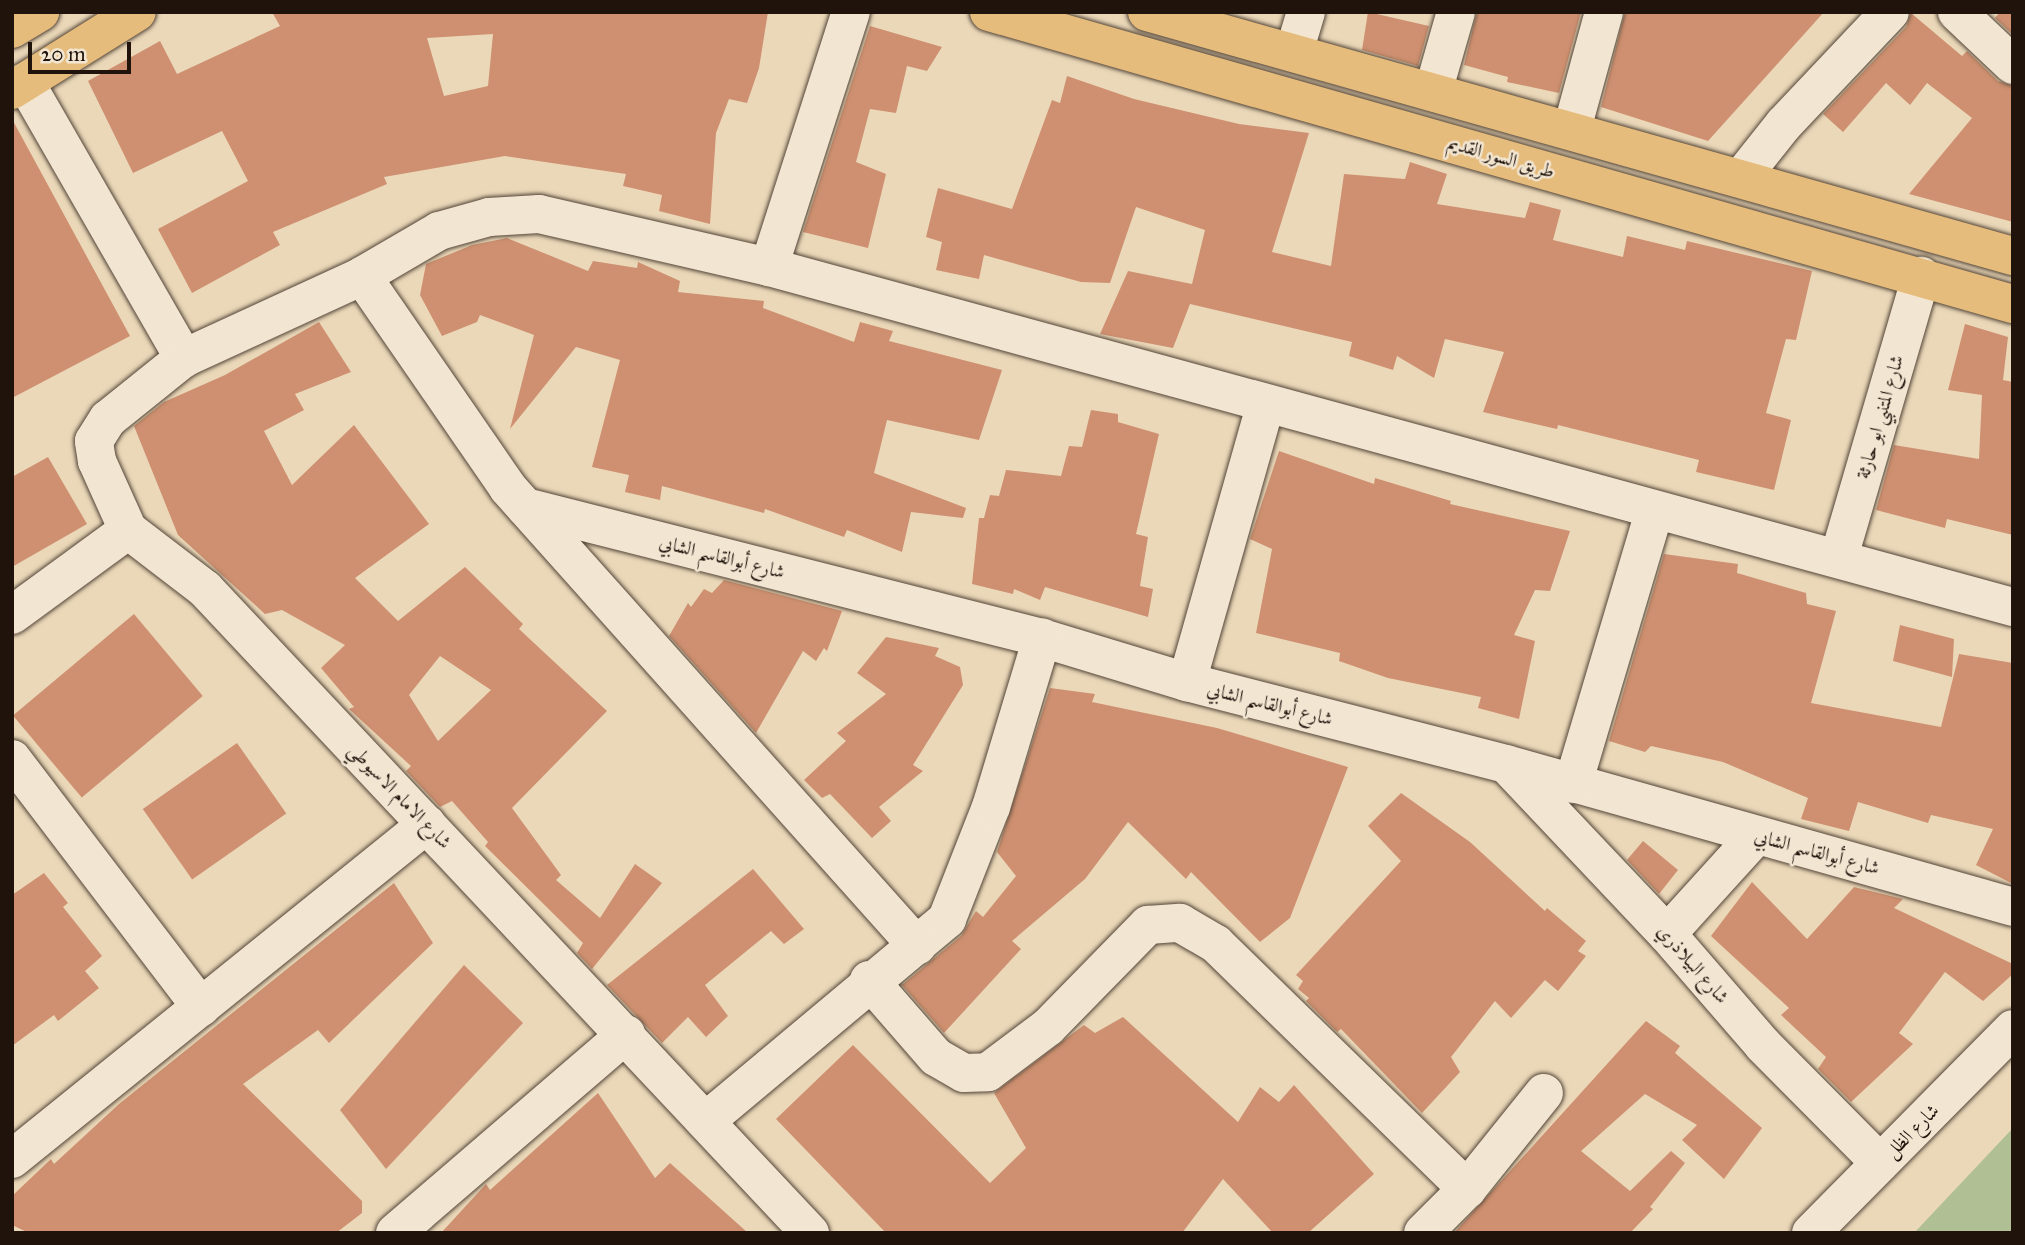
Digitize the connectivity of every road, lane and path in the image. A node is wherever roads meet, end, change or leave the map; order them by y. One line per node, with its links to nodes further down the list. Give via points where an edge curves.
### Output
1 (40, 12): 11 (main road)
2 (137, 12): 14 (main road)
3 (851, 12): 19 (street)
4 (989, 12): 21 (main road, طريق السور القديم)
5 (1149, 12): 12 (main road)
6 (1306, 12): 12 (street)
7 (1456, 12): 15 (street)
8 (1604, 12): 16 (street)
9 (1890, 12): 17 (street, via 1784,124)
10 (1957, 12): 13 (street)
11 (12, 29)
12 (1294, 52): 15 (main road)
13 (2013, 65)
14 (19, 86): 23 (street)
15 (1433, 92): 16 (main road)
16 (1572, 129): 17 (main road)
17 (1741, 178): 18 (main road)
18 (2013, 256)
19 (769, 267): 20 (street, via 540,214 489,216 439,231); 24 (street)
20 (362, 276): 23 (street); 25 (street)
21 (1922, 276): 22 (main road, طريق السور القديم); 28 (street, شارع المتنبي ابو حارثة)
22 (2013, 304)
23 (184, 358): 27 (street, شارع الامام الاسيوطي, via 108,419 94,441 97,461)
24 (1265, 406): 26 (street); 32 (street)
25 (525, 507): 31 (street, شارع أبوالقاسم الشابي); 40 (street)
26 (1654, 512): 28 (street); 35 (street)
27 (128, 530): 30 (street); 36 (street, شارع الامام الاسيوطي, via 205,589)
28 (1839, 557): 29 (street)
29 (2013, 607)
30 (12, 615)
31 (1042, 638): 32 (street, شارع أبوالقاسم الشابي); 40 (street, via 965,882 947,919)
32 (1187, 682): 33 (street, شارع أبوالقاسم الشابي)
33 (1506, 764): 35 (street, شارع أبوالقاسم الشابي); 39 (street, شارع البيلاذري)
34 (20, 784): 42 (street)
35 (1573, 784): 37 (street, شارع أبوالقاسم الشابي)
36 (427, 824): 42 (street); 44 (street, شارع الامام الاسيوطي)
37 (1756, 836): 38 (street, شارع أبوالقاسم الشابي); 39 (street)
38 (2013, 907)
39 (1667, 934): 48 (street, شارع البيلاذري, via 1763,1045)
40 (917, 946): 41 (street)
41 (869, 980): 46 (street); 49 (street, via 936,1056 964,1073 988,1072 1048,1027 1148,925 1180,923 1216,944)
42 (201, 1007): 47 (street)
43 (2013, 1029): 48 (street, شارع الظل)
44 (626, 1034): 46 (street, شارع الامام الاسيوطي); 50 (street)
45 (1544, 1093): 49 (street)
46 (707, 1120): 51 (street, شارع الامام الاسيوطي)
47 (12, 1159)
48 (1880, 1163): 53 (street, شارع الظل)
49 (1467, 1189): 52 (street)
50 (395, 1233)
51 (810, 1233)
52 (1423, 1233)
53 (1811, 1233)

